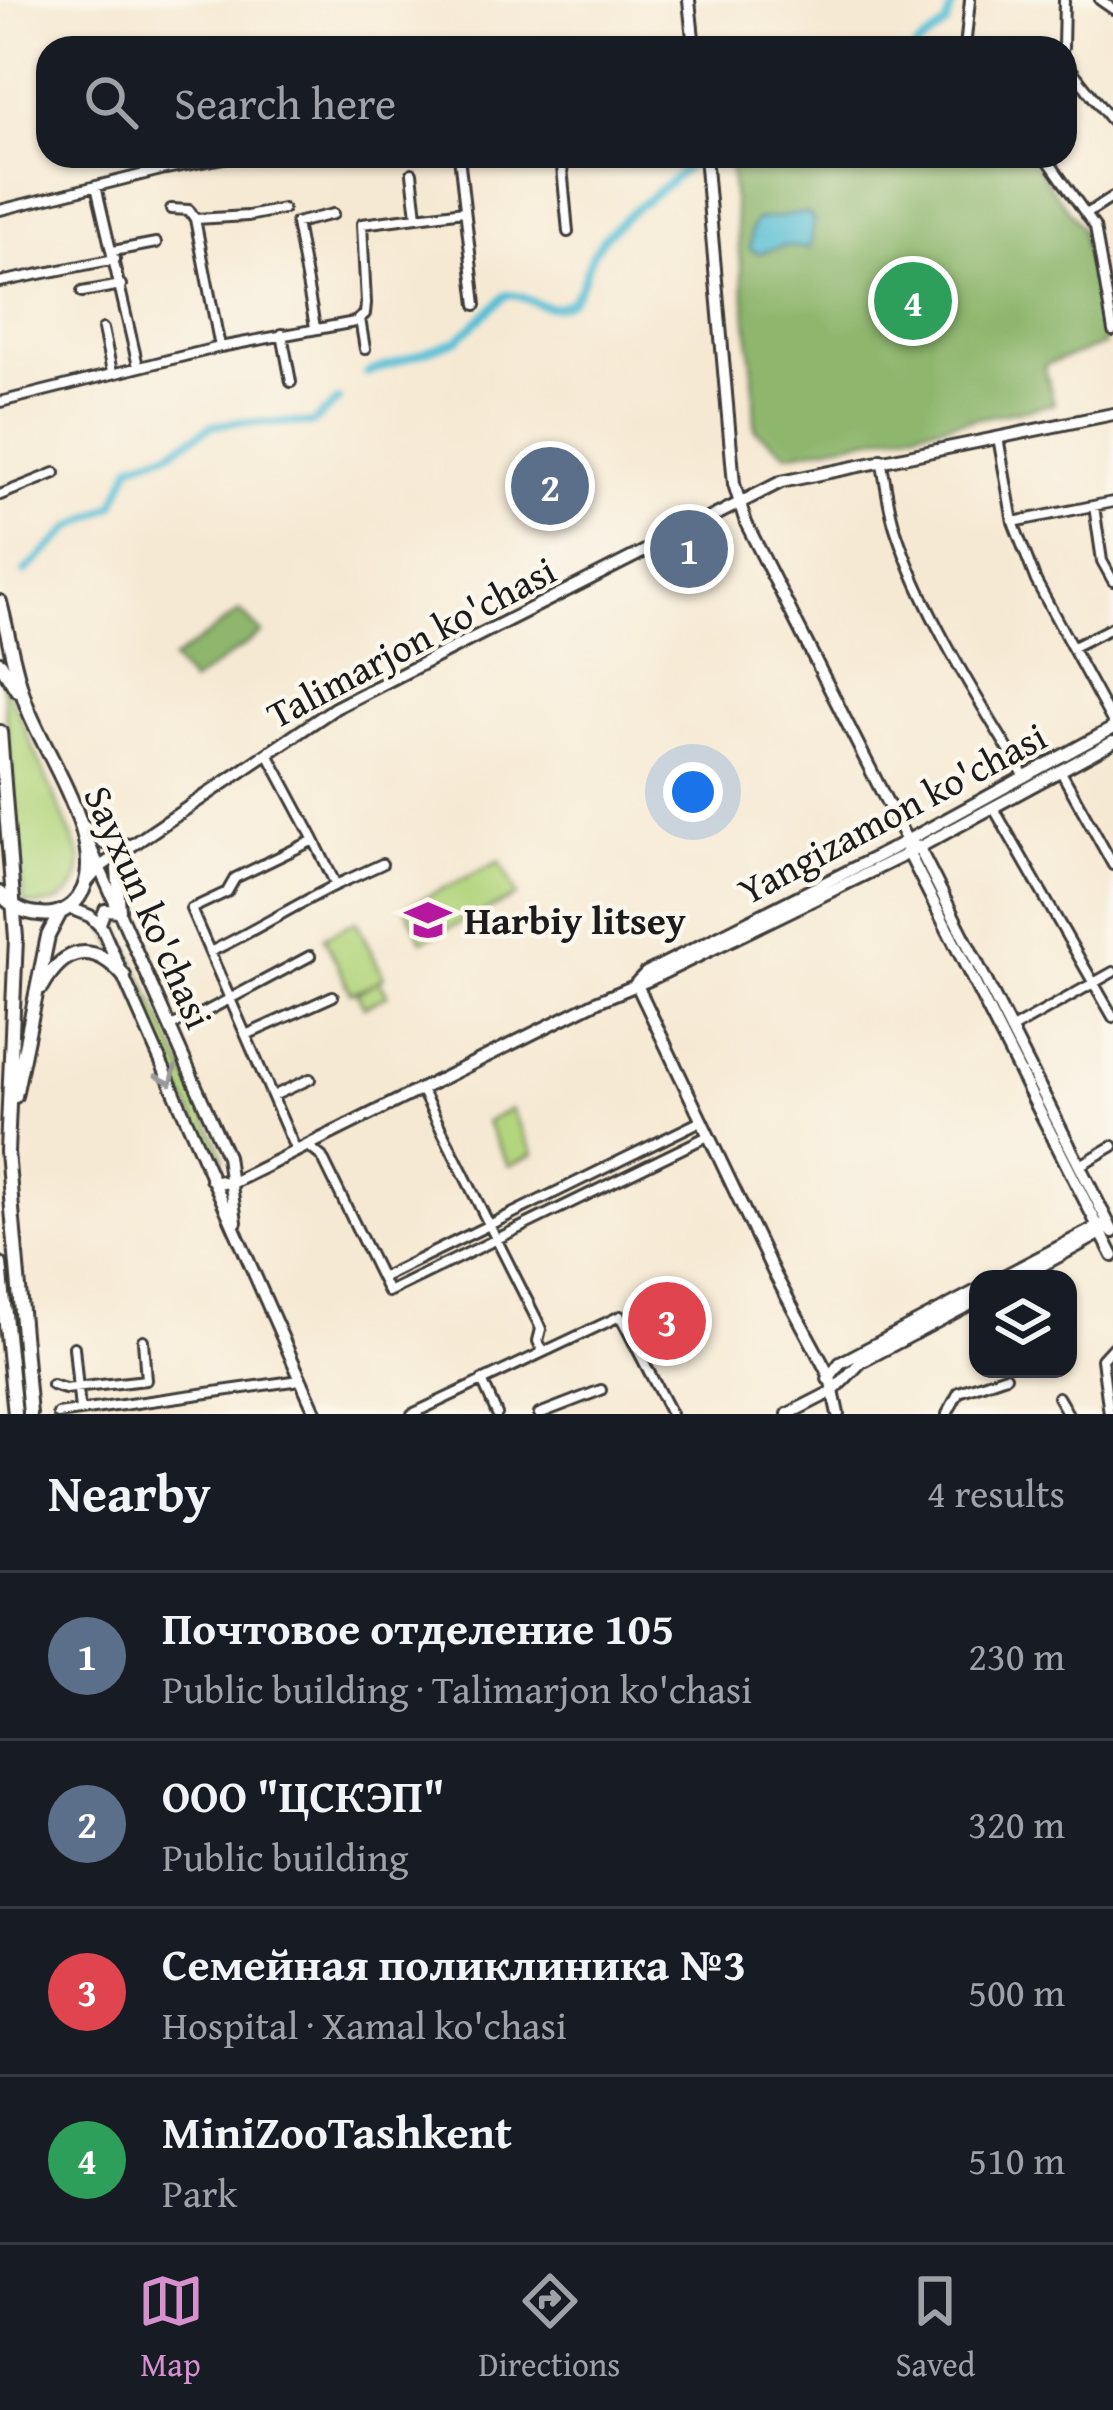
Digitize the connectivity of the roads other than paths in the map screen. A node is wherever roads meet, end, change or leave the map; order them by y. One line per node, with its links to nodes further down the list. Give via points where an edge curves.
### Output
1 (689, 0): 6 (main road)
2 (1064, 0): 8 (street)
3 (1100, 0): 5 (street)
4 (972, 1): 7 (street)
5 (1113, 9)
6 (693, 36)
7 (967, 36)
8 (1063, 36)
9 (1077, 76): 10 (street)
10 (1113, 123)
11 (176, 168): 17 (street)
12 (460, 168): 22 (street)
13 (562, 168): 27 (street)
14 (706, 168): 51 (main road)
15 (1054, 168): 23 (street)
16 (412, 172): 25 (street)
17 (96, 185): 21 (street); 29 (street)
18 (1113, 197): 23 (street)
19 (171, 209): 26 (street)
20 (284, 209): 26 (street)
21 (0, 210)
22 (464, 211): 25 (street); 33 (street)
23 (1088, 213): 37 (street)
24 (333, 214): 35 (street, via 296,223)
25 (417, 216): 34 (street, via 362,224)
26 (195, 219): 39 (street)
27 (568, 232)
28 (156, 243): 29 (street)
29 (114, 255): 30 (street); 31 (street)
30 (0, 282)
31 (121, 285): 32 (street); 41 (street)
32 (82, 292)
33 (476, 305)
34 (360, 319): 35 (street); 40 (street)
35 (315, 327): 38 (street)
36 (103, 329): 42 (street)
37 (1113, 331)
38 (282, 334): 39 (street); 43 (street)
39 (220, 346): 41 (street)
40 (365, 349)
41 (138, 366): 42 (street)
42 (112, 372): 44 (street)
43 (291, 382)
44 (0, 402)
45 (1113, 414): 46 (main road, Talimarjon ko'chasi)
46 (997, 435): 47 (main road, Talimarjon ko'chasi); 53 (street)
47 (881, 459): 51 (main road, Talimarjon ko'chasi, via 792,478); 65 (street, via 908,566)
48 (55, 473): 49 (street)
49 (0, 495)
50 (1113, 502): 52 (street)
51 (739, 505): 63 (main road, Talimarjon ko'chasi, via 345,702); 70 (main road)
52 (1094, 506): 53 (street); 54 (street)
53 (1013, 522): 57 (street)
54 (1113, 581)
55 (0, 602): 59 (main road, Sayxun ko'chasi)
56 (1113, 627): 57 (street)
57 (1073, 647): 60 (street)
58 (0, 663): 59 (main road)
59 (27, 707): 67 (main road, Sayxun ko'chasi)
60 (1113, 726): 65 (main road, Yangizamon ko'chasi)
61 (0, 732): 77 (main road)
62 (1113, 742): 64 (main road, Yangizamon ko'chasi)
63 (268, 754): 68 (street); 69 (main road, Talimarjon ko'chasi)
64 (1060, 770): 66 (main road, Yangizamon ko'chasi); 72 (street)
65 (1025, 777): 70 (main road, Yangizamon ko'chasi)
66 (993, 807): 70 (main road, Yangizamon ko'chasi); 87 (street)
67 (79, 822): 69 (main road, via 104,843); 73 (main road, Sayxun ko'chasi); 74 (main road)
68 (314, 840): 75 (street); 82 (street, via 235,878 226,892 191,910)
69 (135, 844): 73 (main road, Talimarjon ko'chasi); 79 (main road, via 117,865)
70 (911, 847): 88 (main road, Yangizamon ko'chasi); 94 (main road)
71 (382, 865): 75 (street)
72 (1113, 866)
73 (100, 867): 74 (main road, Talimarjon ko'chasi); 79 (main road, Sayxun ko'chasi)
74 (87, 882): 78 (main road)
75 (336, 885): 82 (street)
76 (0, 892): 77 (main road)
77 (15, 907): 78 (main road); 84 (main road)
78 (65, 910): 80 (main road, Sayxun ko'chasi); 91 (main road, via 49,932)
79 (119, 911): 80 (main road, via 102,913); 93 (main road, Sayxun ko'chasi)
80 (102, 928): 86 (main road, Sayxun ko'chasi)
81 (0, 941): 84 (main road)
82 (210, 952): 90 (street)
83 (310, 956): 90 (street)
84 (16, 961): 100 (main road)
85 (1113, 971): 87 (street)
86 (124, 976): 91 (main road, via 101,957 73,954 54,967); 107 (main road, Sayxun ko'chasi, one-way to 107)
87 (1094, 982): 92 (street); 94 (street)
88 (636, 983): 97 (main road, Yangizamon ko'chasi); 99 (main road)
89 (333, 996): 95 (street)
90 (229, 997): 93 (street); 95 (street)
91 (36, 998): 100 (main road)
92 (1113, 1017)
93 (170, 1026): 104 (main road, Sayxun ko'chasi)
94 (1004, 1034): 105 (main road); 110 (main road)
95 (247, 1035): 98 (street)
96 (310, 1079): 98 (street)
97 (421, 1088): 103 (main road, Yangizamon ko'chasi); 109 (street)
98 (272, 1096): 103 (street)
99 (701, 1120): 101 (main road); 109 (street)
100 (8, 1130): 141 (main road)
101 (708, 1136): 112 (street); 124 (main road)
102 (1113, 1146): 105 (street)
103 (301, 1148): 106 (main road, Yangizamon ko'chasi); 117 (street, via 322,1157)
104 (227, 1156): 106 (main road, via 240,1170); 108 (main road, Sayxun ko'chasi)
105 (1078, 1166): 110 (main road)
106 (260, 1169): 108 (main road, Yangizamon ko'chasi)
107 (212, 1179): 108 (main road); 111 (main road, Sayxun ko'chasi)
108 (230, 1184): 111 (main road, Sayxun ko'chasi)
109 (490, 1225): 112 (street); 117 (street)
110 (1105, 1229): 113 (main road); 115 (main road); 116 (main road)
111 (238, 1237): 128 (main road, Sayxun ko'chasi)
112 (496, 1239): 117 (street, via 388,1292); 123 (street, via 541,1329)
113 (1113, 1256)
114 (0, 1264): 140 (main road)
115 (1017, 1270)
116 (1033, 1270)
117 (381, 1279)
118 (969, 1295): 125 (main road)
119 (969, 1305): 134 (main road, via 861,1362)
120 (143, 1340): 131 (street, via 146,1380)
121 (74, 1347): 132 (street)
122 (1113, 1347): 151 (street, via 1102,1357)
123 (543, 1352): 129 (street); 147 (street, via 622,1316)
124 (820, 1359): 125 (main road); 126 (main road)
125 (840, 1363): 126 (main road)
126 (830, 1377): 134 (main road); 136 (main road)
127 (1000, 1378): 149 (street, via 959,1392)
128 (300, 1380): 137 (street); 143 (main road, Sayxun ko'chasi)
129 (482, 1380): 144 (street); 145 (street)
130 (52, 1385): 132 (street)
131 (94, 1387): 132 (street); 137 (street)
132 (78, 1388): 138 (street)
133 (601, 1390): 146 (street)
134 (833, 1391): 136 (main road); 139 (main road)
135 (1058, 1397): 150 (street)
136 (818, 1400): 139 (main road); 148 (main road)
137 (97, 1408): 138 (street)
138 (80, 1411): 142 (street)
139 (840, 1412)
140 (15, 1414)
141 (29, 1414)
142 (58, 1414)
143 (316, 1414)
144 (412, 1414)
145 (497, 1414)
146 (539, 1414)
147 (671, 1414)
148 (788, 1414)
149 (947, 1414)
150 (1068, 1414)
151 (1109, 1414)

